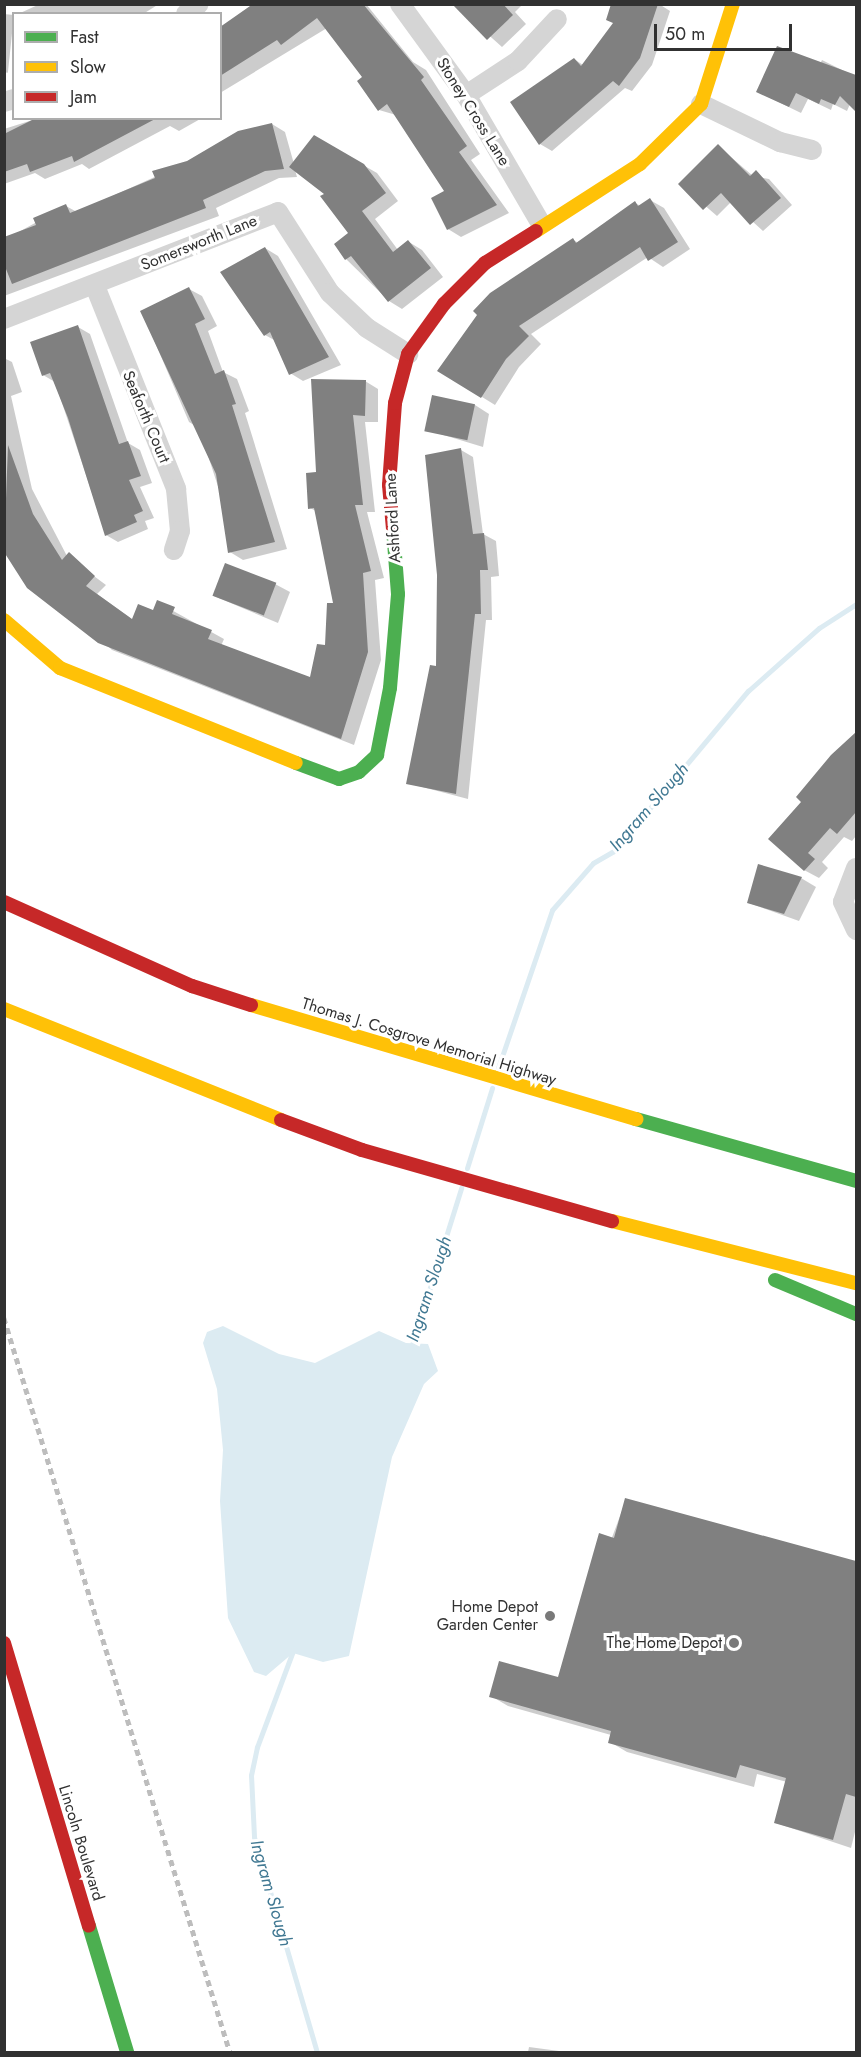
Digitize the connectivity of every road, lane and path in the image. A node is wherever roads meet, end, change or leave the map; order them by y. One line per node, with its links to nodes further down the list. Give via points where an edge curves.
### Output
1 (400, 4): 4 (street, Stoney Cross Lane)
2 (733, 4): 5 (main road, Ashford Lane)
3 (557, 19): 4 (street, via 518,61)
4 (466, 95): 7 (street, Stoney Cross Lane)
5 (701, 104): 6 (street, via 780,142); 7 (main road, Ashford Lane, via 640,164)
6 (812, 150)
7 (541, 224): 10 (main road, Ashford Lane, via 485,262 444,304)
8 (95, 286): 9 (street, Somersworth Lane); 10 (street, Somersworth Lane, via 278,212 330,293 367,328); 11 (street, Seaforth Court, via 176,489 180,531)
9 (4, 319)
10 (408, 354): 12 (main road, Ashford Lane, via 395,403 389,485 398,594 390,688 377,754 359,772 339,779 132,700 60,668)
11 (174, 550)
12 (4, 620)
13 (856, 868): 15 (street, via 843,902)
14 (4, 902): 17 (main road, Thomas J. Cosgrove Memorial Highway, via 192,986 394,1051)
15 (856, 930)
16 (11, 1012): 18 (main road, via 181,1084 362,1150)
17 (856, 1181)
18 (668, 1236): 19 (main road); 20 (main road)
19 (856, 1283)
20 (856, 1314)
21 (4, 1643): 22 (main road, Lincoln Boulevard)
22 (127, 2052)

